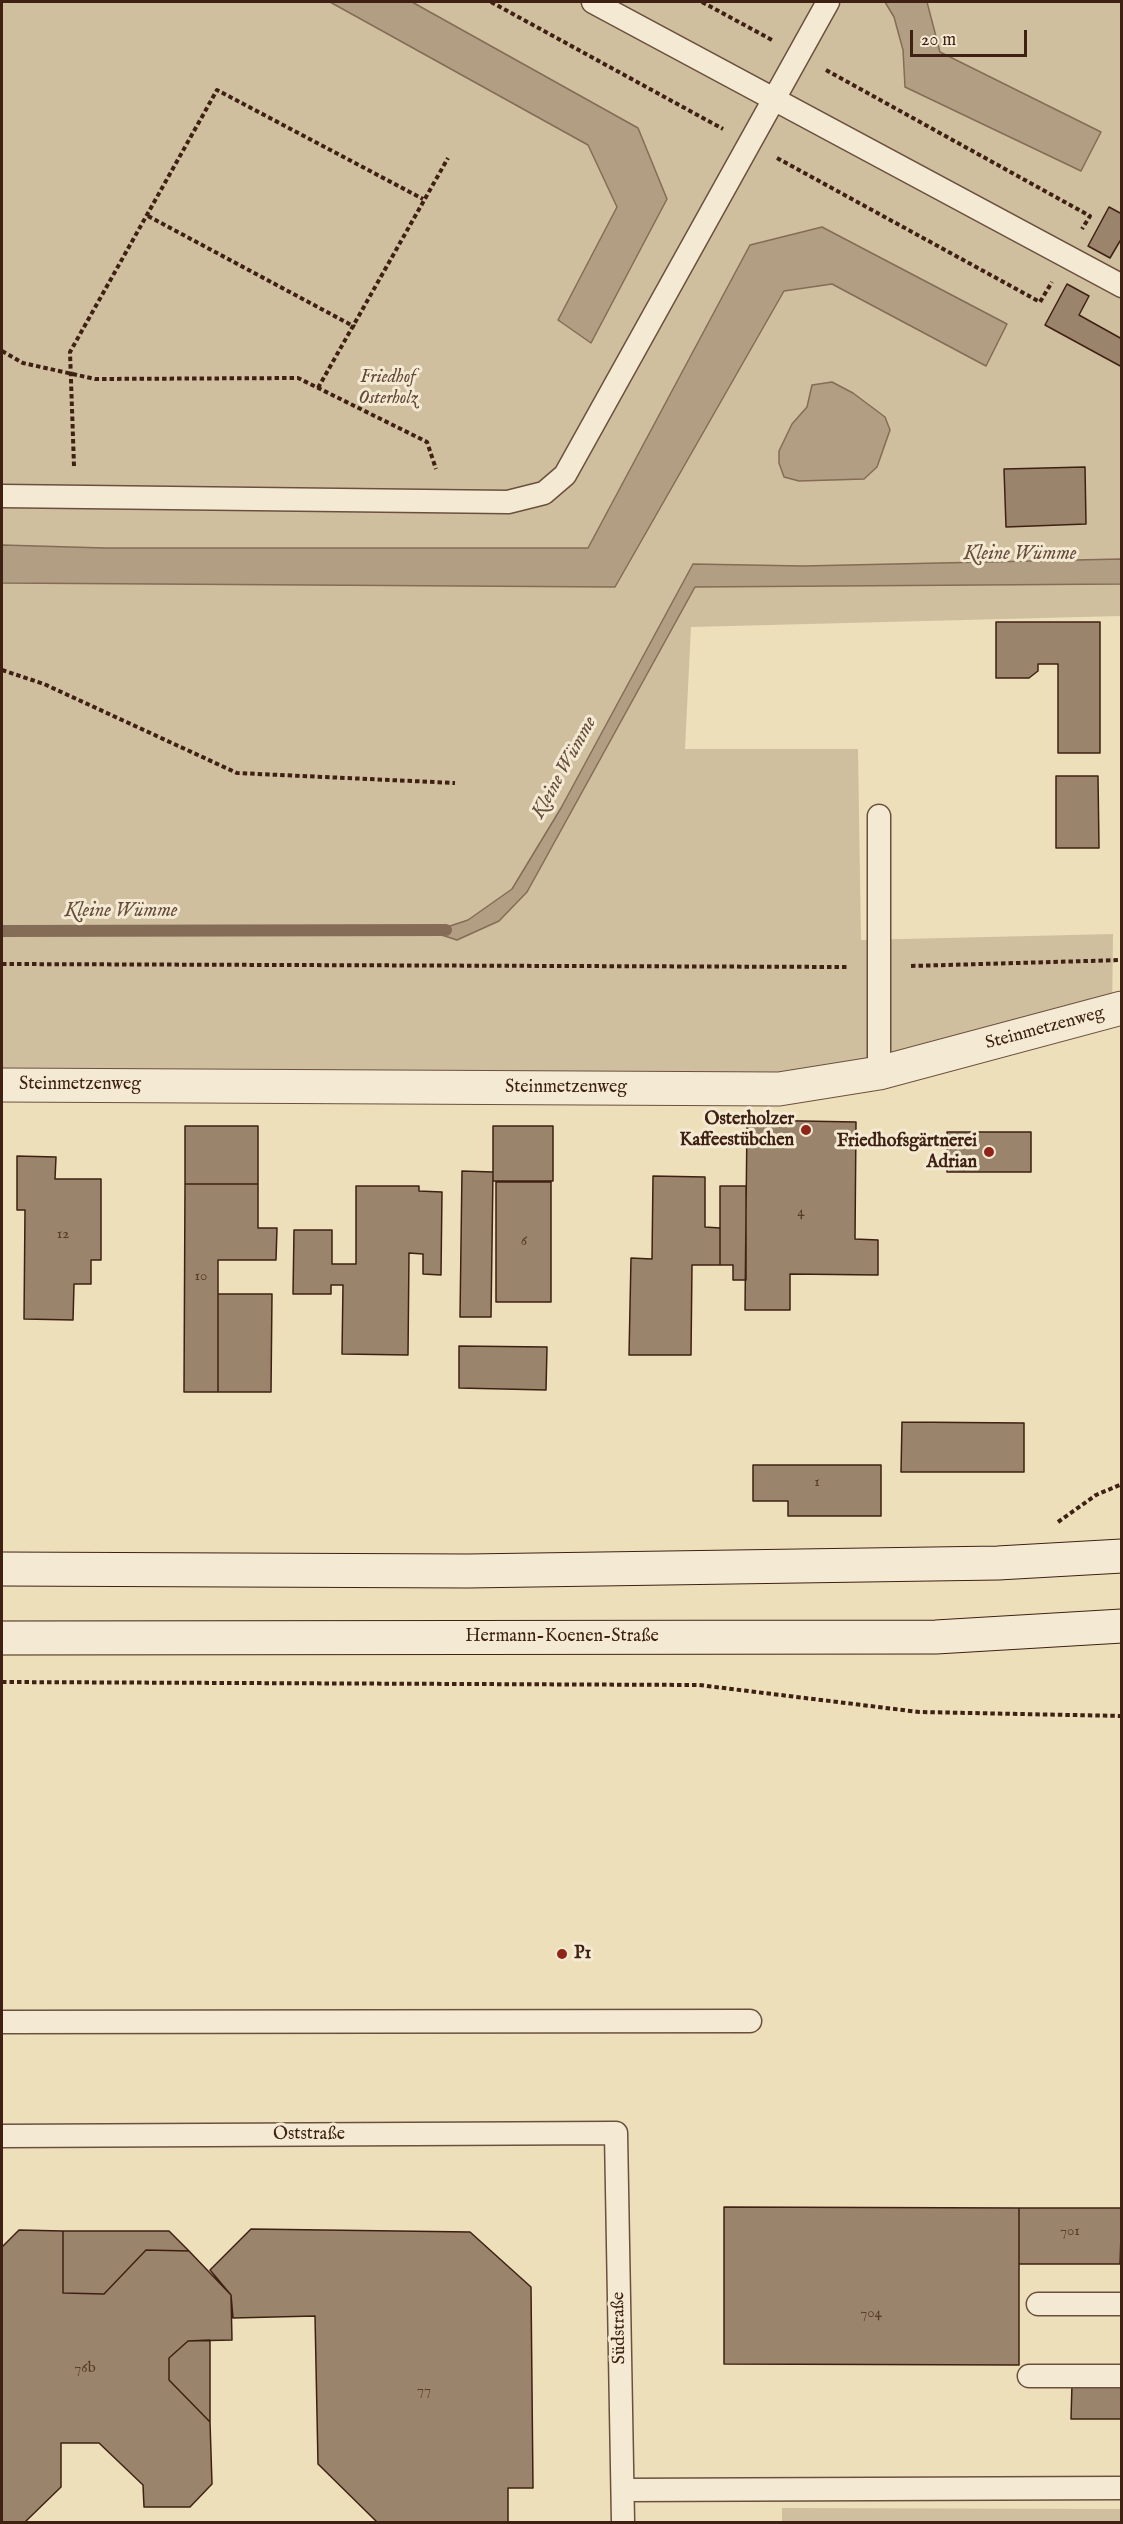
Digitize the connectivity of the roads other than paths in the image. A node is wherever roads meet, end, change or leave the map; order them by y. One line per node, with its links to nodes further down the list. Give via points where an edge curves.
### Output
1 (593, 2): 3 (lane)
2 (828, 2): 3 (lane)
3 (774, 100): 4 (lane); 5 (lane, via 565,475 544,493 508,502)
4 (1122, 286)
5 (2, 495)
6 (879, 816): 8 (lane)
7 (1122, 1008): 8 (main road, Steinmetzenweg)
8 (879, 1073): 9 (main road, Steinmetzenweg, via 779,1089)
9 (2, 1085)
10 (1122, 1556): 11 (main road, via 998,1563 468,1571)
11 (2, 1569)
12 (1122, 1626): 13 (main road, Hermann-Koenen-Straße, via 936,1637)
13 (2, 1638)
14 (750, 2021): 15 (lane)
15 (2, 2022)
16 (616, 2133): 17 (lane, Oststraße); 23 (lane, Südstraße)
17 (2, 2136)
18 (1038, 2304): 19 (lane)
19 (1122, 2304)
20 (1029, 2376): 21 (lane)
21 (1122, 2376)
22 (1122, 2488): 23 (lane)
23 (623, 2490): 24 (lane, Südstraße)
24 (622, 2523)

